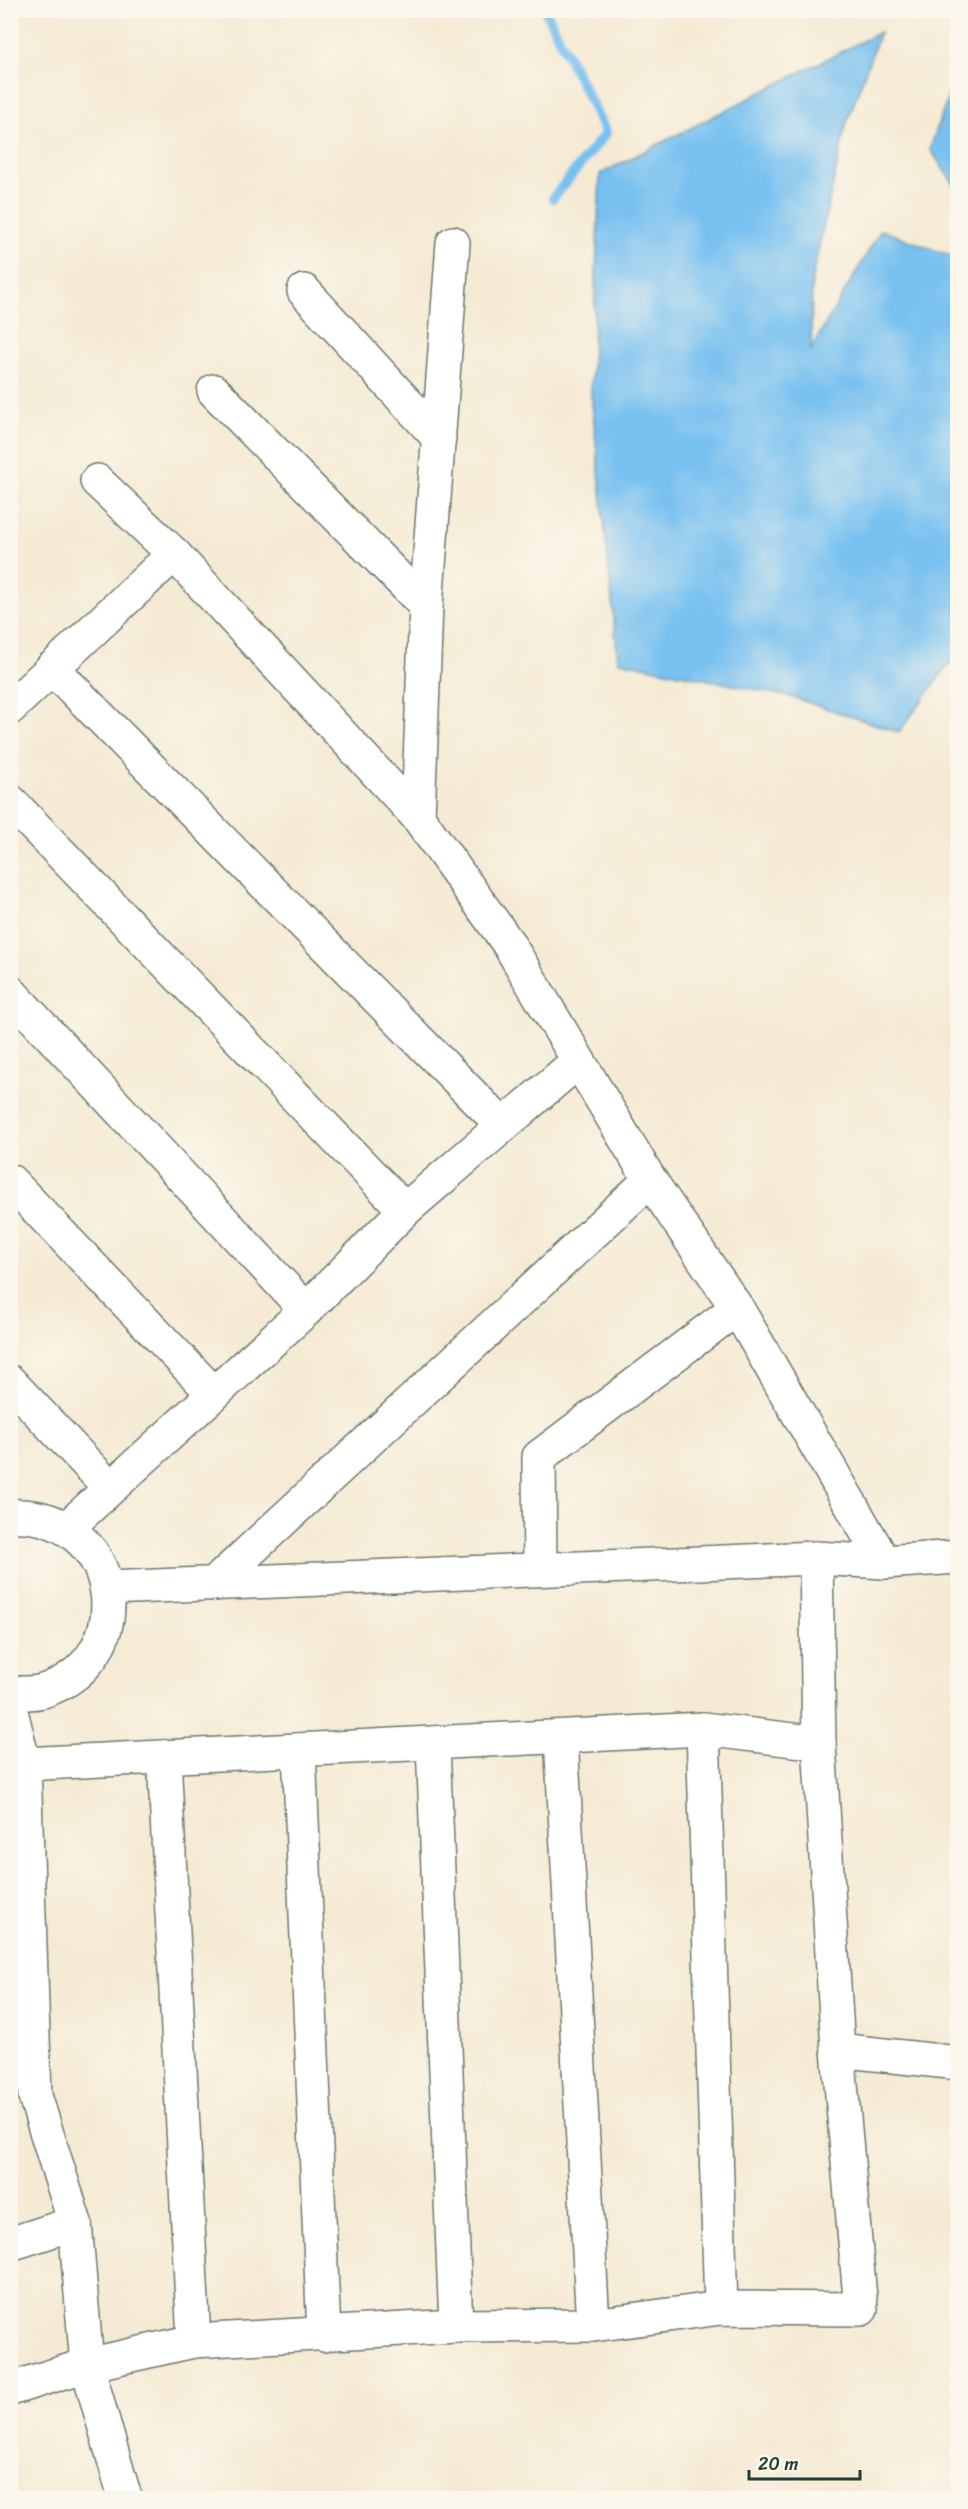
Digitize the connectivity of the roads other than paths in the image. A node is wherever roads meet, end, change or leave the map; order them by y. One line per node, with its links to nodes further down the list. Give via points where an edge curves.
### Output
1 (453, 243): 4 (street)
2 (304, 291): 4 (street)
3 (214, 391): 7 (street)
4 (439, 438): 7 (street)
5 (97, 481): 6 (street)
6 (174, 554): 8 (street); 11 (street)
7 (426, 606): 11 (street)
8 (52, 668): 9 (street); 14 (street)
9 (10, 708)
10 (10, 801): 17 (street)
11 (418, 818): 13 (street, via 508,943)
12 (10, 992): 19 (street)
13 (577, 1062): 14 (street); 15 (street)
14 (502, 1125): 17 (street)
15 (650, 1180): 18 (street); 29 (street)
16 (10, 1181): 21 (street)
17 (405, 1210): 19 (street)
18 (736, 1308): 27 (street); 28 (street, via 539,1457)
19 (306, 1310): 21 (street)
20 (10, 1382): 22 (street)
21 (214, 1394): 22 (street)
22 (110, 1488): 24 (street)
23 (10, 1516): 24 (street, via 33,1515)
24 (68, 1527): 30 (street, via 94,1554)
25 (957, 1557): 27 (street)
26 (816, 1558): 27 (street); 28 (street); 36 (street)
27 (884, 1562)
28 (540, 1569): 29 (street)
29 (214, 1584): 30 (street)
30 (108, 1588): 31 (street, via 108,1623 94,1654 71,1678 41,1692)
31 (10, 1693)
32 (10, 1707): 39 (street)
33 (703, 1730): 34 (street); 36 (street); 45 (street)
34 (561, 1737): 35 (street); 46 (street)
35 (434, 1743): 37 (street); 47 (street)
36 (819, 1743): 40 (street)
37 (299, 1750): 38 (street); 48 (street)
38 (164, 1757): 39 (street); 49 (street)
39 (17, 1766): 42 (street)
40 (838, 2050): 41 (street); 45 (street, via 861,2309)
41 (957, 2063)
42 (23, 2100): 43 (street)
43 (75, 2223): 44 (street); 50 (street)
44 (10, 2244)
45 (721, 2308): 46 (street)
46 (593, 2325): 47 (street)
47 (456, 2326): 48 (street)
48 (324, 2335): 49 (street)
49 (194, 2341): 50 (street)
50 (87, 2366): 51 (street); 52 (street)
51 (10, 2389)
52 (115, 2496)

